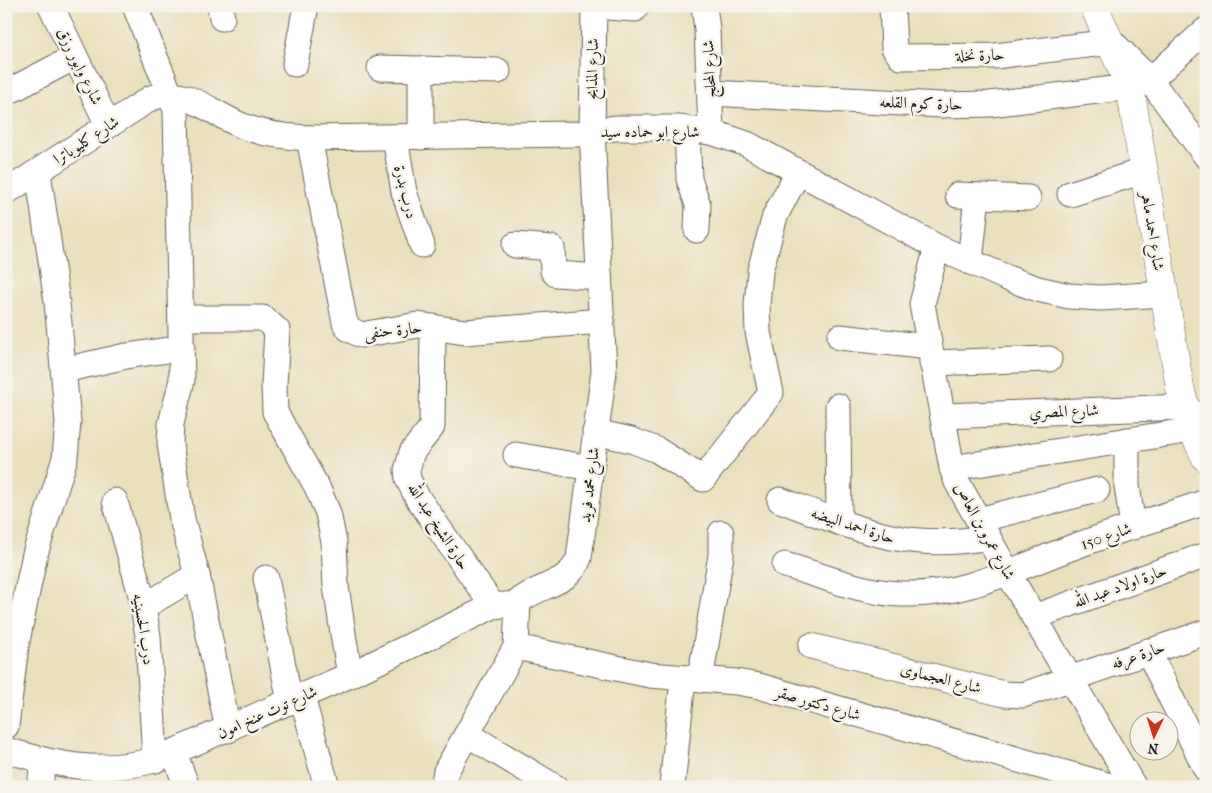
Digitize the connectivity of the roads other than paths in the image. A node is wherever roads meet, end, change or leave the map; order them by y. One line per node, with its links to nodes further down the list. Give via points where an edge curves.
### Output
1 (51, 6): 11 (street, شارع وابور رزق)
2 (135, 6): 19 (street)
3 (306, 6): 12 (street)
4 (594, 6): 8 (street); 21 (street, شارع المذابح)
5 (704, 6): 17 (street, شارع المحلج)
6 (892, 6): 10 (street, حارة نخلة, via 894,48 901,57 995,56)
7 (1094, 6): 10 (main road, شارع احمد ماهر)
8 (636, 9)
9 (1206, 30): 16 (street)
10 (1112, 42): 16 (main road, شارع احمد ماهر)
11 (75, 57): 18 (street); 20 (street, شارع وابور رزق)
12 (296, 64)
13 (380, 68): 14 (street)
14 (421, 69): 15 (street); 24 (street)
15 (498, 71)
16 (1140, 83): 17 (street, حارة كوم القلعه, via 990,104 941,105); 26 (street); 27 (main road, شارع احمد ماهر)
17 (710, 92): 22 (street, شارع المحلج)
18 (6, 93)
19 (169, 93): 20 (street, شارع كليوباترا, via 151,98); 25 (street, شارع ابو حماده سيد, via 187,97 247,128); 40 (street, via 176,110)
20 (108, 125): 28 (street, شارع كليوباترا)
21 (592, 131): 22 (street, شارع ابو حماده سيد, via 607,128); 24 (street, شارع ابو حماده سيد); 38 (street, شارع محمد فريد)
22 (699, 131): 29 (street, شارع ابو حماده سيد, via 747,144); 33 (street, شارع المحلج, via 689,179 698,205)
23 (395, 137): 24 (street, شارع ابو حماده سيد); 25 (street, شارع ابو حماده سيد); 34 (street, درب بدرة, via 404,192)
24 (421, 137)
25 (309, 138): 42 (street, حارة حنفى, via 345,323 361,335 410,326)
26 (1206, 156)
27 (1143, 171): 31 (street); 39 (main road, شارع احمد ماهر)
28 (38, 172): 30 (street, شارع كليوباترا); 47 (street)
29 (798, 172): 36 (street, شارع ابو حماده سيد); 51 (street, via 775,216 760,271 758,332 770,393 703,479 657,450)
30 (6, 192)
31 (1070, 194)
32 (1028, 198): 37 (street, via 968,195)
33 (697, 230)
34 (422, 245)
35 (515, 245): 38 (street, via 552,248 553,271 556,274)
36 (937, 247): 37 (street, شارع ابو حماده سيد); 45 (street, شارع عمرو بن العاص, via 922,304)
37 (970, 262): 39 (street, شارع ابو حماده سيد, via 1038,289 1069,296 1102,298)
38 (600, 277): 41 (street, شارع محمد فريد)
39 (1162, 294): 50 (main road, شارع احمد ماهر)
40 (182, 318): 44 (street); 78 (street, via 263,318 277,330 275,412 328,513)
41 (602, 321): 42 (street, حارة حنفى, via 465,332); 51 (street, شارع محمد فريد, via 604,371)
42 (433, 327): 71 (street, حارة الشيخ عبد الله, via 432,427 412,452 408,479 416,497)
43 (840, 337): 45 (street)
44 (182, 348): 47 (street); 68 (street, via 182,380 171,424 170,444 182,519)
45 (931, 355): 46 (street); 49 (street, شارع عمرو بن العاص)
46 (1049, 359)
47 (64, 370): 70 (street, via 68,422 65,458 35,554)
48 (838, 406): 61 (street)
49 (942, 416): 50 (street, شارع المصري); 56 (street, شارع عمرو بن العاص)
50 (1192, 416): 52 (street); 54 (main road, شارع احمد ماهر)
51 (595, 432): 55 (street, شارع محمد فريد)
52 (1127, 440): 56 (street); 62 (street, via 1127,486)
53 (516, 455): 55 (street)
54 (1206, 458)
55 (592, 468): 71 (street, شارع محمد فريد, via 576,566 568,576)
56 (952, 468): 63 (street, شارع عمرو بن العاص)
57 (1098, 490): 63 (street, حارة احمد البيضه)
58 (780, 500): 61 (street, حارة احمد البيضه)
59 (116, 501): 72 (street, درب الحسينيه)
60 (1206, 502): 62 (street, شارع 150)
61 (839, 522): 63 (street, حارة احمد البيضه, via 878,535 922,543 966,542)
62 (1133, 527): 67 (street, شارع 150)
63 (983, 528): 67 (street, شارع عمرو بن العاص)
64 (721, 533): 80 (street, via 721,555)
65 (1206, 555): 73 (street, حارة اولاد عبد الله)
66 (785, 565): 67 (street, شارع 150, via 866,589 901,594 973,586)
67 (1008, 573): 73 (street, شارع عمرو بن العاص)
68 (197, 575): 72 (street); 83 (street)
69 (266, 578): 81 (street)
70 (16, 593): 82 (street, via 16,646)
71 (505, 605): 75 (street); 78 (street, شارع توت عنخ امون)
72 (142, 607): 87 (street, درب الحسينيه)
73 (1034, 617): 79 (street, شارع عمرو بن العاص)
74 (1206, 632): 77 (street, حارة عرفه)
75 (516, 646): 80 (street, شارع دكتور صقر, via 650,675); 85 (street)
76 (811, 646): 79 (street, شارع العجماوى, via 1014,695 1033,693)
77 (1148, 651): 79 (street, حارة عرفه); 84 (street)
78 (350, 675): 81 (street, شارع توت عنخ امون)
79 (1070, 678): 98 (street, شارع عمرو بن العاص)
80 (692, 680): 96 (street); 97 (street, شارع دكتور صقر, via 759,686)
81 (296, 699): 83 (street, شارع توت عنخ امون); 94 (street)
82 (6, 726)
83 (228, 730): 87 (street, شارع توت عنخ امون)
84 (1198, 733): 89 (street)
85 (467, 734): 91 (street); 95 (street, via 446,771)
86 (6, 750): 88 (street, شارع توت عنخ امون)
87 (164, 757): 90 (street, شارع توت عنخ امون, via 130,766); 93 (street, درب الحسينيه)
88 (43, 761): 90 (street, شارع توت عنخ امون); 92 (street)
89 (1206, 769)
90 (107, 778)
91 (544, 784)
92 (40, 787)
93 (187, 787)
94 (327, 787)
95 (444, 787)
96 (672, 787)
97 (1114, 787)
98 (1134, 787)

